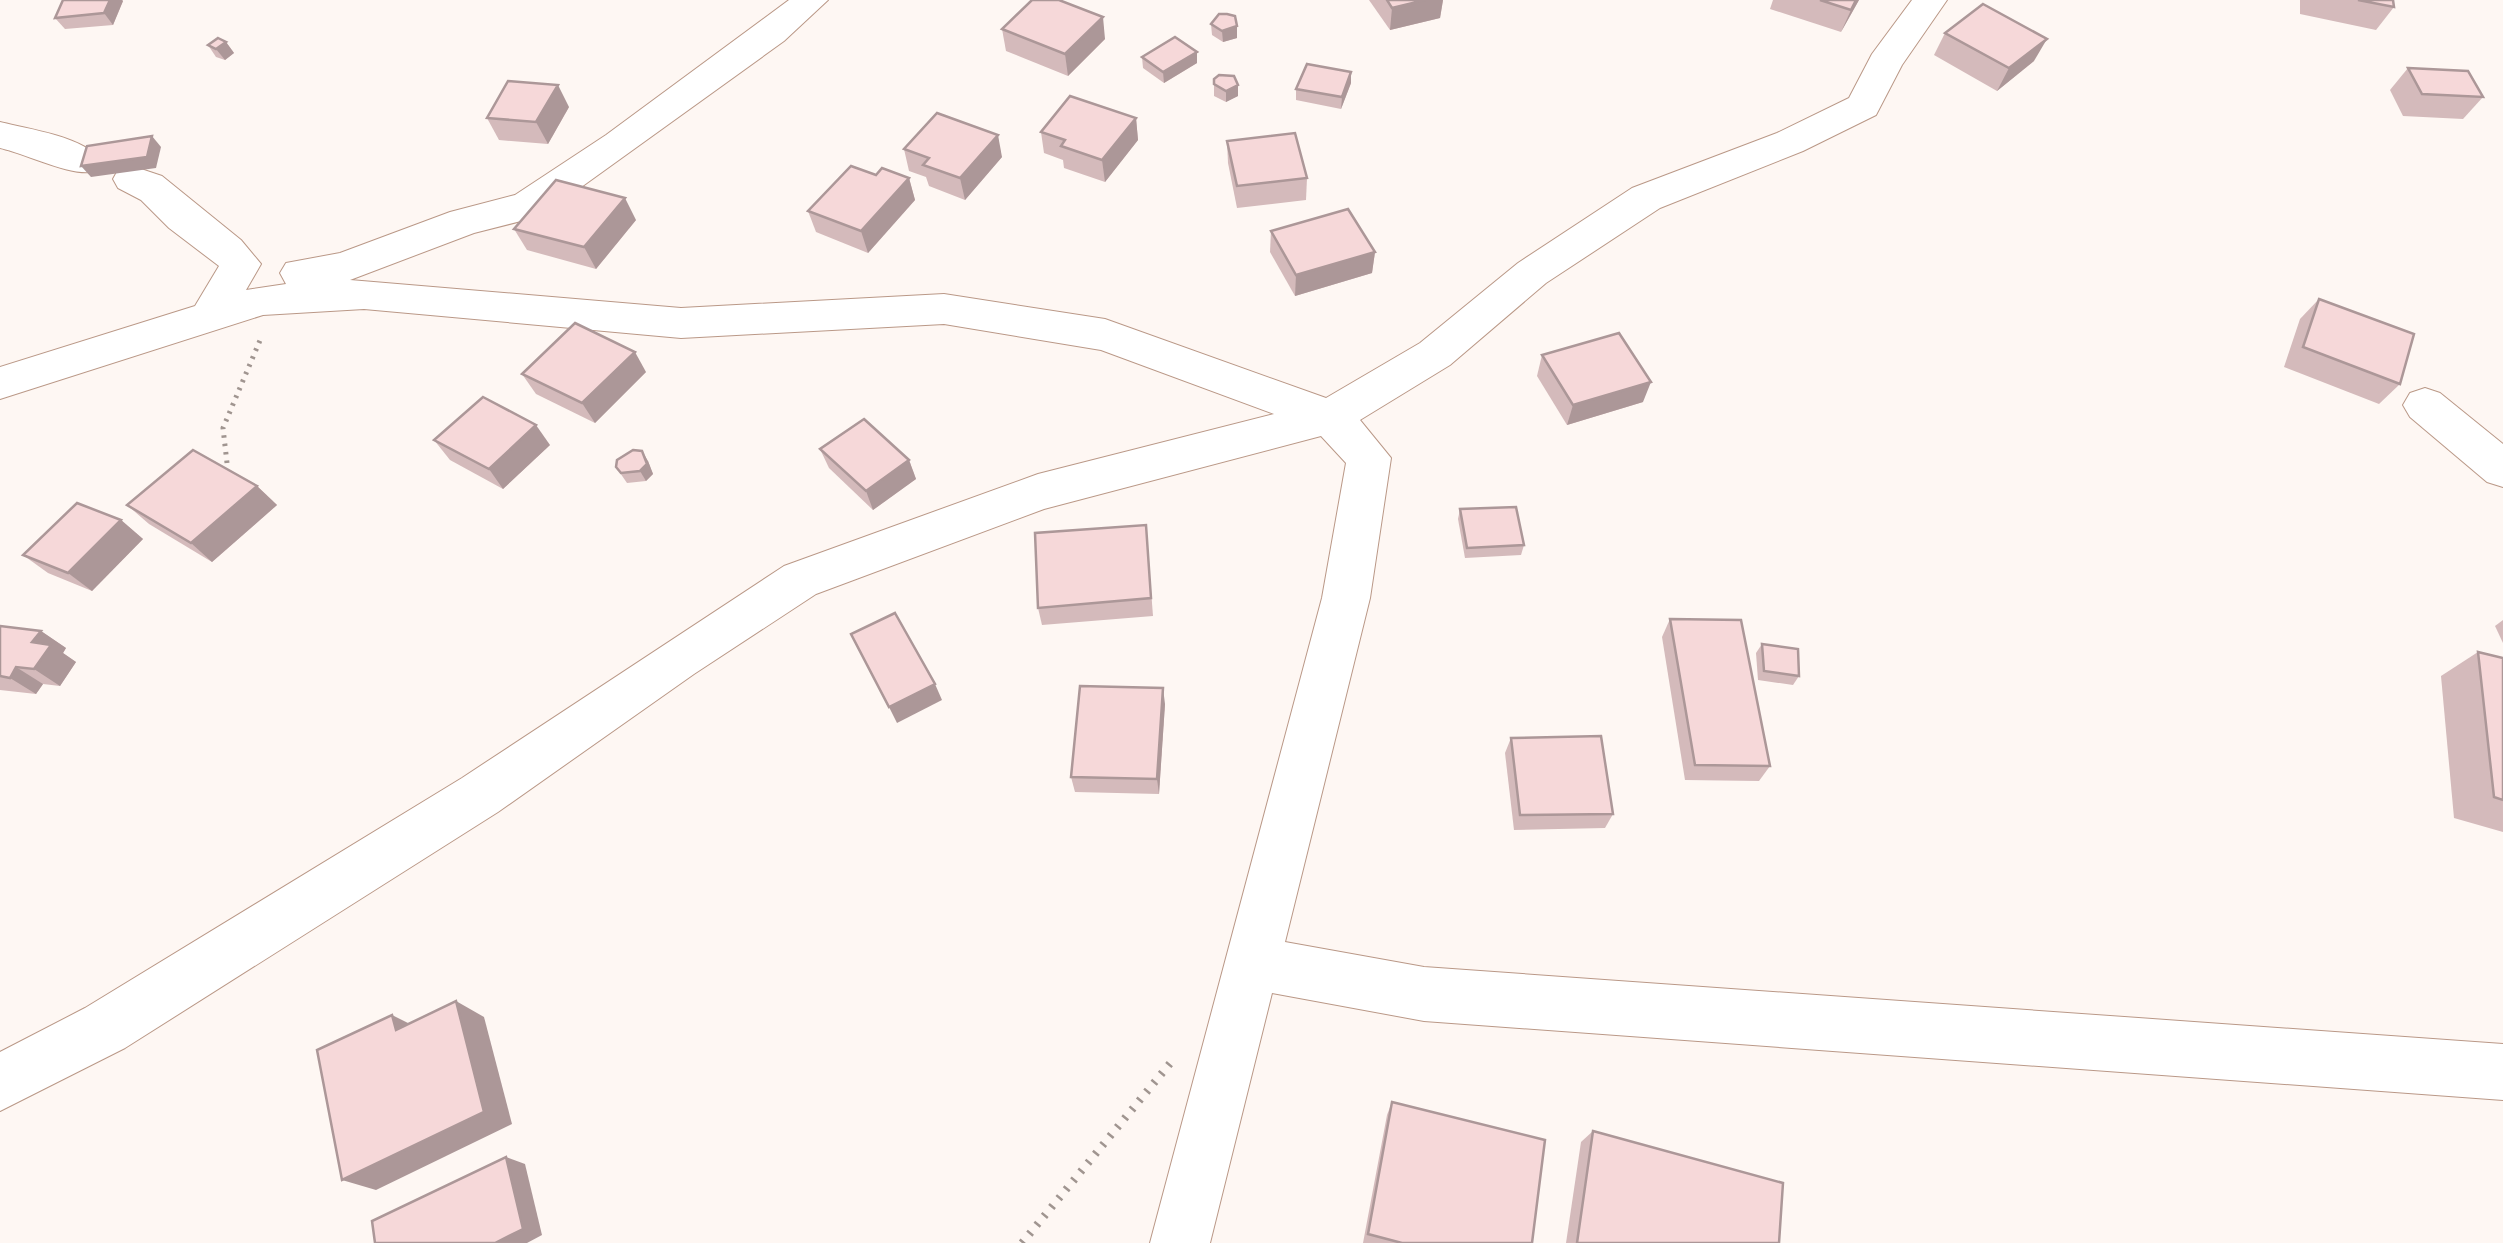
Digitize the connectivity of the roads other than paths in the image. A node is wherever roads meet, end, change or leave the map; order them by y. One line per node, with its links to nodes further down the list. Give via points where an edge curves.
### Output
1 (810, 0): 6 (street, via 526,206 344,268 292,274)
2 (1930, 0): 9 (street, via 1863,106 1646,198 1532,273 1435,354)
3 (0, 135): 4 (street)
4 (83, 162)
5 (132, 179): 6 (street, via 157,189 176,213 223,242 241,264)
6 (208, 319): 7 (street); 9 (street, via 262,300 364,294 681,323 944,309 1105,335)
7 (0, 383)
8 (2425, 405): 10 (street)
9 (1330, 418): 11 (street, via 1369,458 1346,598); 13 (street, via 1038,492 800,580 480,796 104,1028)
10 (2503, 469)
11 (1252, 963): 12 (street, via 1424,994); 14 (street)
12 (2503, 1072)
13 (0, 1083)
14 (1180, 1243)

